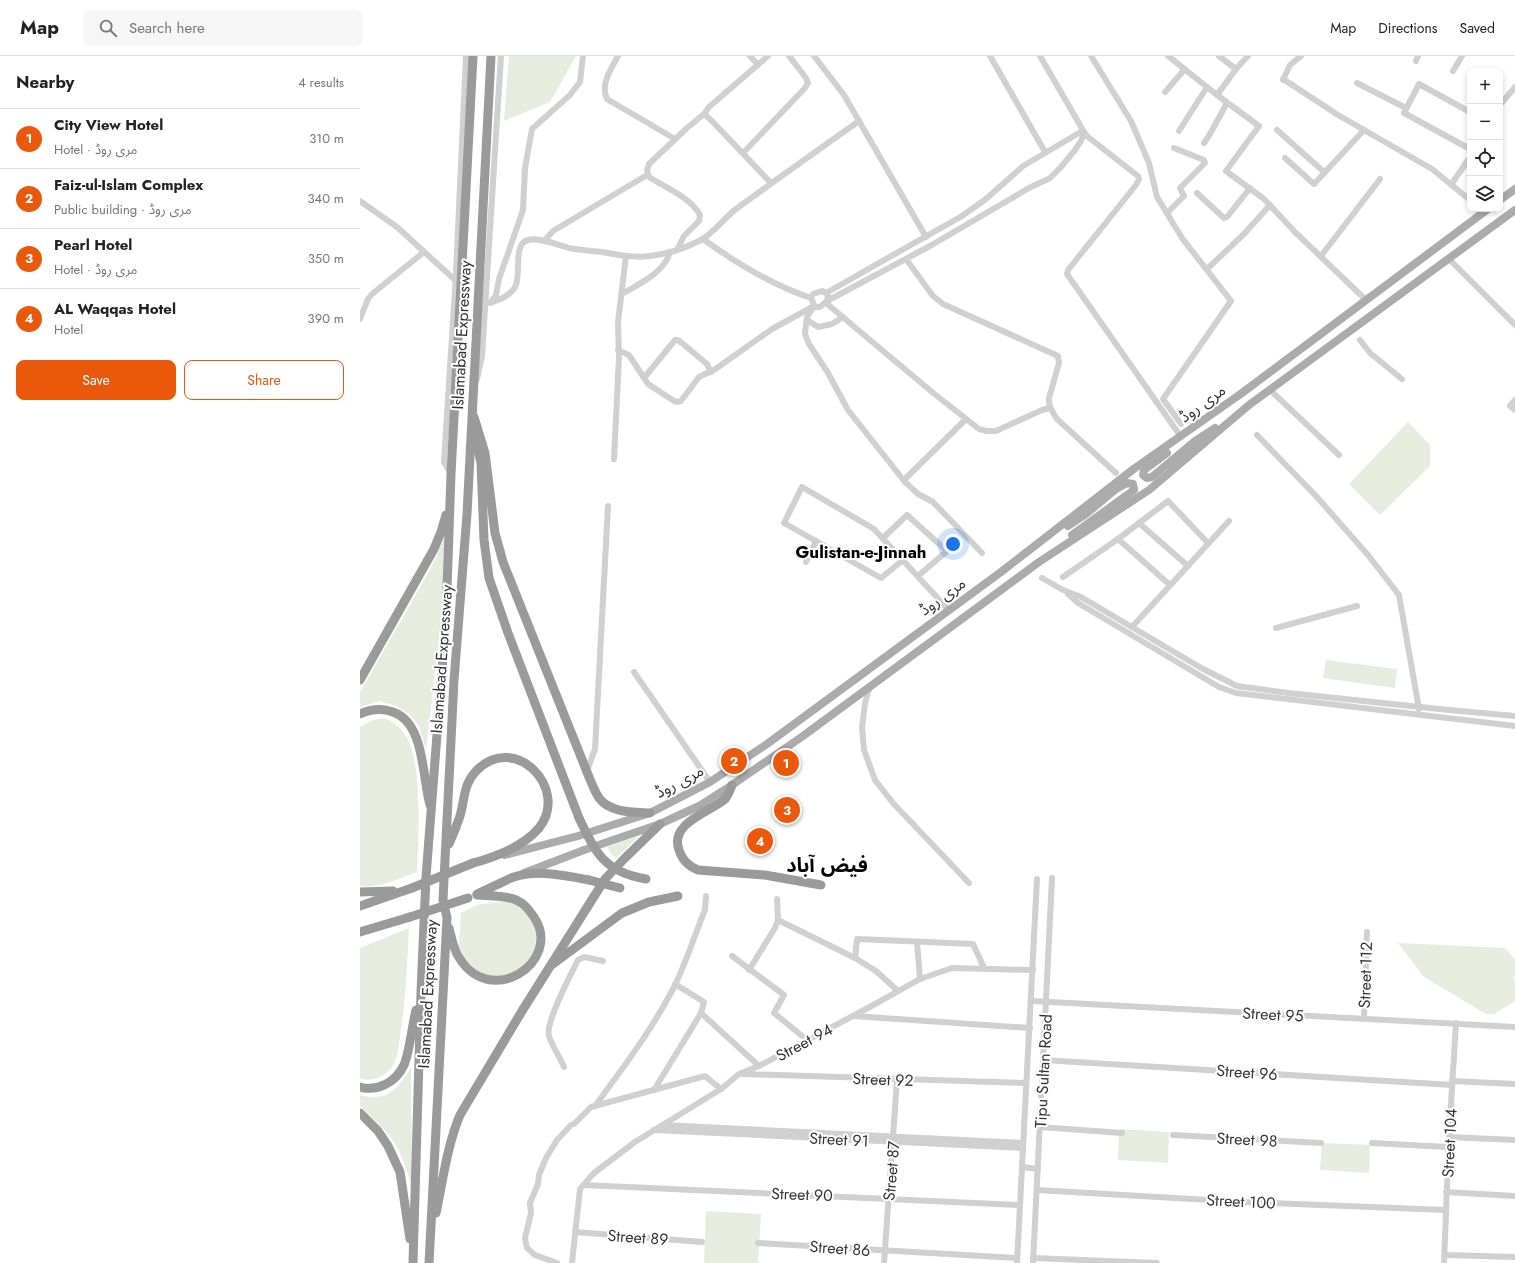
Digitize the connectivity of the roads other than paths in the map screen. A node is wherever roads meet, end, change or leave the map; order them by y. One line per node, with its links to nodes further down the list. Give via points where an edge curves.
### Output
1 (466, 56): 73 (street)
2 (473, 56): 106 (highway, Islamabad Expressway)
3 (491, 56): 96 (highway, Islamabad Expressway)
4 (501, 56): 81 (street)
5 (583, 56): 79 (street, via 580,82 570,95 532,129 523,210 496,295)
6 (618, 56): 38 (street, via 604,87 607,99)
7 (750, 56): 19 (street)
8 (768, 56): 19 (street)
9 (789, 56): 43 (street, via 808,83)
10 (814, 56): 33 (street, via 844,95)
11 (990, 56): 42 (street)
12 (1040, 56): 37 (street)
13 (1092, 56): 62 (street, via 1131,121 1149,163 1157,198)
14 (1168, 56): 20 (street)
15 (1219, 56): 21 (street)
16 (1248, 56): 21 (street)
17 (1301, 56): 36 (street, via 1290,65 1283,79)
18 (1462, 56): 22 (street)
19 (758, 65): 32 (street)
20 (1185, 69): 24 (street); 26 (street)
21 (1236, 69): 27 (street)
22 (1453, 71)
23 (1357, 82): 30 (street)
24 (1207, 87): 27 (street); 34 (street)
25 (1515, 87): 29 (street)
26 (1165, 92)
27 (1217, 95): 28 (street)
28 (1227, 103): 39 (street); 51 (street, via 1258,126 1226,171)
29 (1501, 104)
30 (1405, 110): 31 (street, via 1419,84); 40 (street)
31 (1467, 110)
32 (704, 114): 38 (street); 43 (street)
33 (859, 121): 49 (street); 63 (street)
34 (1179, 130)
35 (1277, 130): 46 (street)
36 (1364, 130): 46 (street); 50 (street, via 1432,169)
37 (1084, 132): 42 (street); 70 (street, via 1075,150 1050,178); 102 (street, via 1139,179 1067,274)
38 (675, 139): 47 (street, via 649,164)
39 (1204, 143)
40 (1467, 147)
41 (1174, 148): 62 (street, via 1204,160 1205,163 1180,188 1184,196)
42 (1045, 152): 63 (street, via 1023,166 974,207)
43 (743, 153): 49 (street)
44 (1285, 158): 46 (street, via 1314,184)
45 (1467, 161): 50 (street)
46 (1324, 172)
47 (648, 175): 65 (street, via 553,231); 66 (street, via 679,195 697,209 700,215)
48 (1380, 179): 69 (street)
49 (772, 183): 64 (street, via 734,210)
50 (1451, 185): 54 (street)
51 (1250, 188): 53 (street, via 1224,218); 57 (street)
52 (1515, 189): 55 (main road)
53 (1197, 193)
54 (1467, 198)
55 (1503, 198)
56 (360, 201): 58 (street)
57 (1270, 205): 69 (street, via 1294,232); 72 (street)
58 (367, 206): 59 (street); 67 (street, via 397,227)
59 (360, 208)
60 (1515, 210): 71 (main road, مری روڈ)
61 (1484, 212): 77 (main road, مری روڈ)
62 (1167, 213): 72 (street, via 1182,238)
63 (926, 237): 74 (street)
64 (703, 239): 66 (street); 76 (street, via 760,276)
65 (544, 241): 68 (street, via 578,250); 79 (street, via 524,242 517,261 519,280 508,295)
66 (674, 251): 68 (street, via 650,256); 75 (street, via 655,274)
67 (424, 252): 73 (street); 83 (street, via 372,294)
68 (626, 256): 75 (street)
69 (1321, 256): 77 (street)
70 (906, 259): 78 (street); 95 (street, via 933,296 943,304 1058,356 1059,363 1048,404)
71 (1449, 260): 85 (street); 91 (main road, مری روڈ)
72 (1207, 269): 100 (street, via 1231,301 1163,399)
73 (455, 280): 106 (street, via 444,462)
74 (826, 293): 76 (street, via 816,292); 78 (street)
75 (622, 294): 87 (street)
76 (811, 298): 80 (street)
77 (1366, 300): 92 (main road, مری روڈ)
78 (827, 302): 80 (street, via 820,308); 82 (street)
79 (490, 303): 81 (street)
80 (814, 306): 84 (street); 88 (street, via 772,329)
81 (485, 310): 96 (street, via 482,356)
82 (843, 317): 84 (street, via 832,324 818,327); 98 (street)
83 (360, 319)
84 (807, 320): 107 (street, via 805,334 809,344 848,410)
85 (1515, 325)
86 (1360, 340): 90 (street, via 1370,353)
87 (618, 350): 89 (street, via 629,355); 104 (street)
88 (711, 372): 89 (street, via 699,377 678,402 648,384); 89 (street, via 707,364 675,340)
89 (644, 378)
90 (1402, 379)
91 (1270, 390): 94 (main road, مری روڈ); 103 (street)
92 (1242, 393): 94 (main road, via 1200,429 1144,470 1143,475 1147,478 1152,477 1195,441); 102 (main road, مری روڈ)
93 (1515, 400): 97 (street, via 1510,406)
94 (1249, 405): 119 (main road, مری روڈ, via 1149,490)
95 (1050, 408): 98 (street, via 996,431 979,429); 105 (street, via 1058,419)
96 (472, 409): 99 (highway, Islamabad Expressway); 139 (highway, via 485,453 496,533 503,562)
97 (1515, 410)
98 (966, 419): 107 (street)
99 (472, 423): 145 (highway, Islamabad Expressway, via 454,680); 148 (highway, bridge, via 481,463 484,540 489,578 508,633 591,843 606,862 624,874)
100 (1181, 424)
101 (1257, 435): 134 (street, via 1316,496 1399,595)
102 (1181, 436): 121 (main road, مری روڈ, via 1135,468)
103 (1338, 455)
104 (614, 459)
105 (1116, 473)
106 (451, 474): 108 (highway, Islamabad Expressway)
107 (904, 480): 116 (street, via 918,494 933,502)
108 (450, 503): 132 (highway, via 434,549); 142 (highway, Islamabad Expressway, via 446,618)
109 (608, 506): 139 (street, via 595,749)
110 (1229, 521): 115 (street)
111 (1139, 523): 113 (street); 115 (street, via 1168,501); 120 (street)
112 (883, 538): 114 (street, via 874,529 802,487 784,523); 117 (street); 122 (street, via 907,515 947,551)
113 (1118, 539): 123 (street); 125 (street)
114 (816, 541): 117 (street, via 881,578); 118 (street)
115 (1208, 543): 120 (street)
116 (982, 552)
117 (903, 560): 122 (street)
118 (806, 562)
119 (1039, 562): 121 (main road, via 1085,524 1134,490 1132,484 1127,483 1116,489 1086,514); 133 (main road, مری روڈ)
120 (1188, 566): 125 (street)
121 (1001, 572): 128 (main road, مری روڈ)
122 (918, 576): 128 (street)
123 (1063, 577)
124 (1042, 578): 126 (street)
125 (1170, 585): 129 (street)
126 (1063, 590): 129 (street, via 1081,597); 136 (street, via 1078,603 1226,690 1269,698)
127 (1357, 606): 130 (street)
128 (948, 611): 140 (main road, مری روڈ, via 767,744)
129 (1132, 627): 134 (street, via 1237,686)
130 (1276, 628)
131 (634, 672): 140 (street)
132 (360, 680)
133 (870, 686): 141 (main road, مری روڈ); 151 (street, via 862,727 864,750 875,780 893,803)
134 (1419, 707): 136 (street); 137 (street)
135 (360, 714): 142 (highway, via 369,710 389,710 406,719 412,727 419,747)
136 (1420, 714): 138 (street)
137 (1515, 716)
138 (1515, 726)
139 (587, 771): 143 (highway, via 600,799 606,804 616,809)
140 (710, 782): 143 (main road, مری روڈ)
141 (732, 785): 144 (main road, مری روڈ, via 699,806); 152 (highway, via 726,798 683,827 677,844 683,860 698,870 765,875)
142 (432, 812): 178 (highway, Islamabad Expressway, via 426,877)
143 (650, 813): 146 (main road, مری روڈ, via 578,836)
144 (660, 824): 147 (main road, مری روڈ); 171 (highway, via 605,879)
145 (446, 853): 146 (highway, via 460,815 463,794 472,777 492,761 509,758 518,760 535,770 541,778 547,798 546,811 539,827 532,833 518,844); 161 (highway, Islamabad Expressway, via 444,900)
146 (488, 859): 154 (highway, مری روڈ, bridge)
147 (512, 878): 153 (highway, bridge, via 555,873); 156 (highway)
148 (646, 878)
149 (1052, 878): 180 (street, Tipu Sultan Road)
150 (1037, 879): 174 (street, Tipu Sultan Road)
151 (969, 883)
152 (821, 886)
153 (620, 888)
154 (402, 890): 155 (highway); 160 (highway, مری روڈ)
155 (360, 892)
156 (477, 894): 161 (highway, via 517,900 526,907 538,924 540,934 536,956 522,972 510,979 496,980 484,979 472,973 456,953); 163 (highway, bridge)
157 (678, 896): 171 (highway, via 649,902 622,913)
158 (706, 896): 176 (street, via 705,910)
159 (777, 898): 162 (street)
160 (360, 906)
161 (447, 918): 223 (highway, Islamabad Expressway)
162 (778, 920): 169 (street); 173 (street, via 768,942)
163 (387, 923): 164 (highway); 166 (highway)
164 (360, 932)
165 (1367, 932): 183 (street, Street 112)
166 (360, 937)
167 (917, 942): 169 (street, via 857,940); 172 (street, via 973,944); 175 (street)
168 (732, 956): 173 (street)
169 (855, 958): 177 (street, via 876,971)
170 (603, 961): 190 (street, via 580,958 555,1009 548,1030)
171 (549, 967): 223 (highway, via 460,1115 448,1150)
172 (984, 968): 174 (street, Street 94); 175 (street, Street 94, via 952,968)
173 (749, 970): 187 (street, via 784,995 774,1013)
174 (1033, 970): 179 (street, Tipu Sultan Road)
175 (920, 979): 177 (street, Street 94)
176 (675, 984): 181 (street, via 704,1002); 199 (street, via 627,1064)
177 (898, 991): 182 (street, Street 94)
178 (421, 992): 196 (highway, via 407,1053 397,1075 379,1088); 231 (highway, Islamabad Expressway)
179 (1032, 1001): 180 (street, Street 95); 186 (street, Tipu Sultan Road)
180 (1046, 1002): 183 (street, Street 95); 188 (street, Tipu Sultan Road)
181 (701, 1013): 189 (street); 198 (street)
182 (853, 1016): 186 (street); 187 (street, Street 94)
183 (1364, 1018): 184 (street, Street 95)
184 (1456, 1023): 185 (street, Street 95); 194 (street, Street 104)
185 (1515, 1027)
186 (1030, 1028): 193 (street, Tipu Sultan Road)
187 (807, 1040): 189 (street, Street 94)
188 (1043, 1060): 194 (street, Street 96); 202 (street, Tipu Sultan Road)
189 (759, 1066): 191 (street, Street 94)
190 (564, 1067)
191 (739, 1074): 192 (street, Street 92); 197 (street, Street 94)
192 (897, 1080): 193 (street, Street 92); 207 (street, Street 87)
193 (1026, 1083): 211 (street, Tipu Sultan Road)
194 (1452, 1083): 195 (street, Street 96); 206 (street, Street 104)
195 (1515, 1084)
196 (360, 1087)
197 (721, 1089): 198 (street, via 705,1076); 201 (street, Street 94)
198 (654, 1090): 199 (street)
199 (595, 1106): 233 (street, via 589,1108 570,1125 557,1140 542,1169 530,1204 531,1213 525,1238 527,1248 535,1255)
200 (360, 1113): 231 (highway, via 378,1131 400,1172)
201 (663, 1124): 203 (street, Street 94); 207 (street)
202 (1040, 1127): 204 (street); 214 (street, Tipu Sultan Road)
203 (654, 1130): 207 (street, Street 91); 215 (street, Street 94, via 594,1173)
204 (1122, 1133)
205 (1174, 1135): 209 (street, Street 98)
206 (1449, 1137): 208 (street); 212 (street, Street 104)
207 (894, 1139): 211 (street, Street 91); 219 (street, Street 87)
208 (1515, 1140)
209 (1321, 1143)
210 (1372, 1143): 212 (street)
211 (1023, 1145): 213 (street, Tipu Sultan Road)
212 (1448, 1147): 217 (street, Street 104)
213 (1022, 1167): 214 (street); 220 (street, Tipu Sultan Road)
214 (1038, 1169): 216 (street, Tipu Sultan Road)
215 (584, 1185): 219 (street, Street 90); 222 (street, via 580,1189)
216 (1037, 1190): 221 (street, Street 100); 230 (street, Tipu Sultan Road)
217 (1446, 1192): 218 (street); 221 (street, Street 104)
218 (1515, 1196)
219 (889, 1198): 220 (street, Street 90); 226 (street, Street 87)
220 (1020, 1205): 229 (street, Tipu Sultan Road)
221 (1446, 1210): 227 (street, Street 104)
222 (575, 1232): 224 (street, Street 89); 234 (street)
223 (430, 1238): 232 (highway, Islamabad Expressway)
224 (702, 1242)
225 (758, 1243): 226 (street, Street 86)
226 (884, 1250): 229 (street, Street 86); 235 (street, Street 87)
227 (1445, 1255): 228 (street); 237 (street, Street 104)
228 (1515, 1257)
229 (1017, 1260)
230 (1033, 1260): 236 (street)
231 (413, 1261)
232 (429, 1263)
233 (557, 1263)
234 (572, 1263)
235 (884, 1263)
236 (1156, 1263)
237 (1444, 1263)

